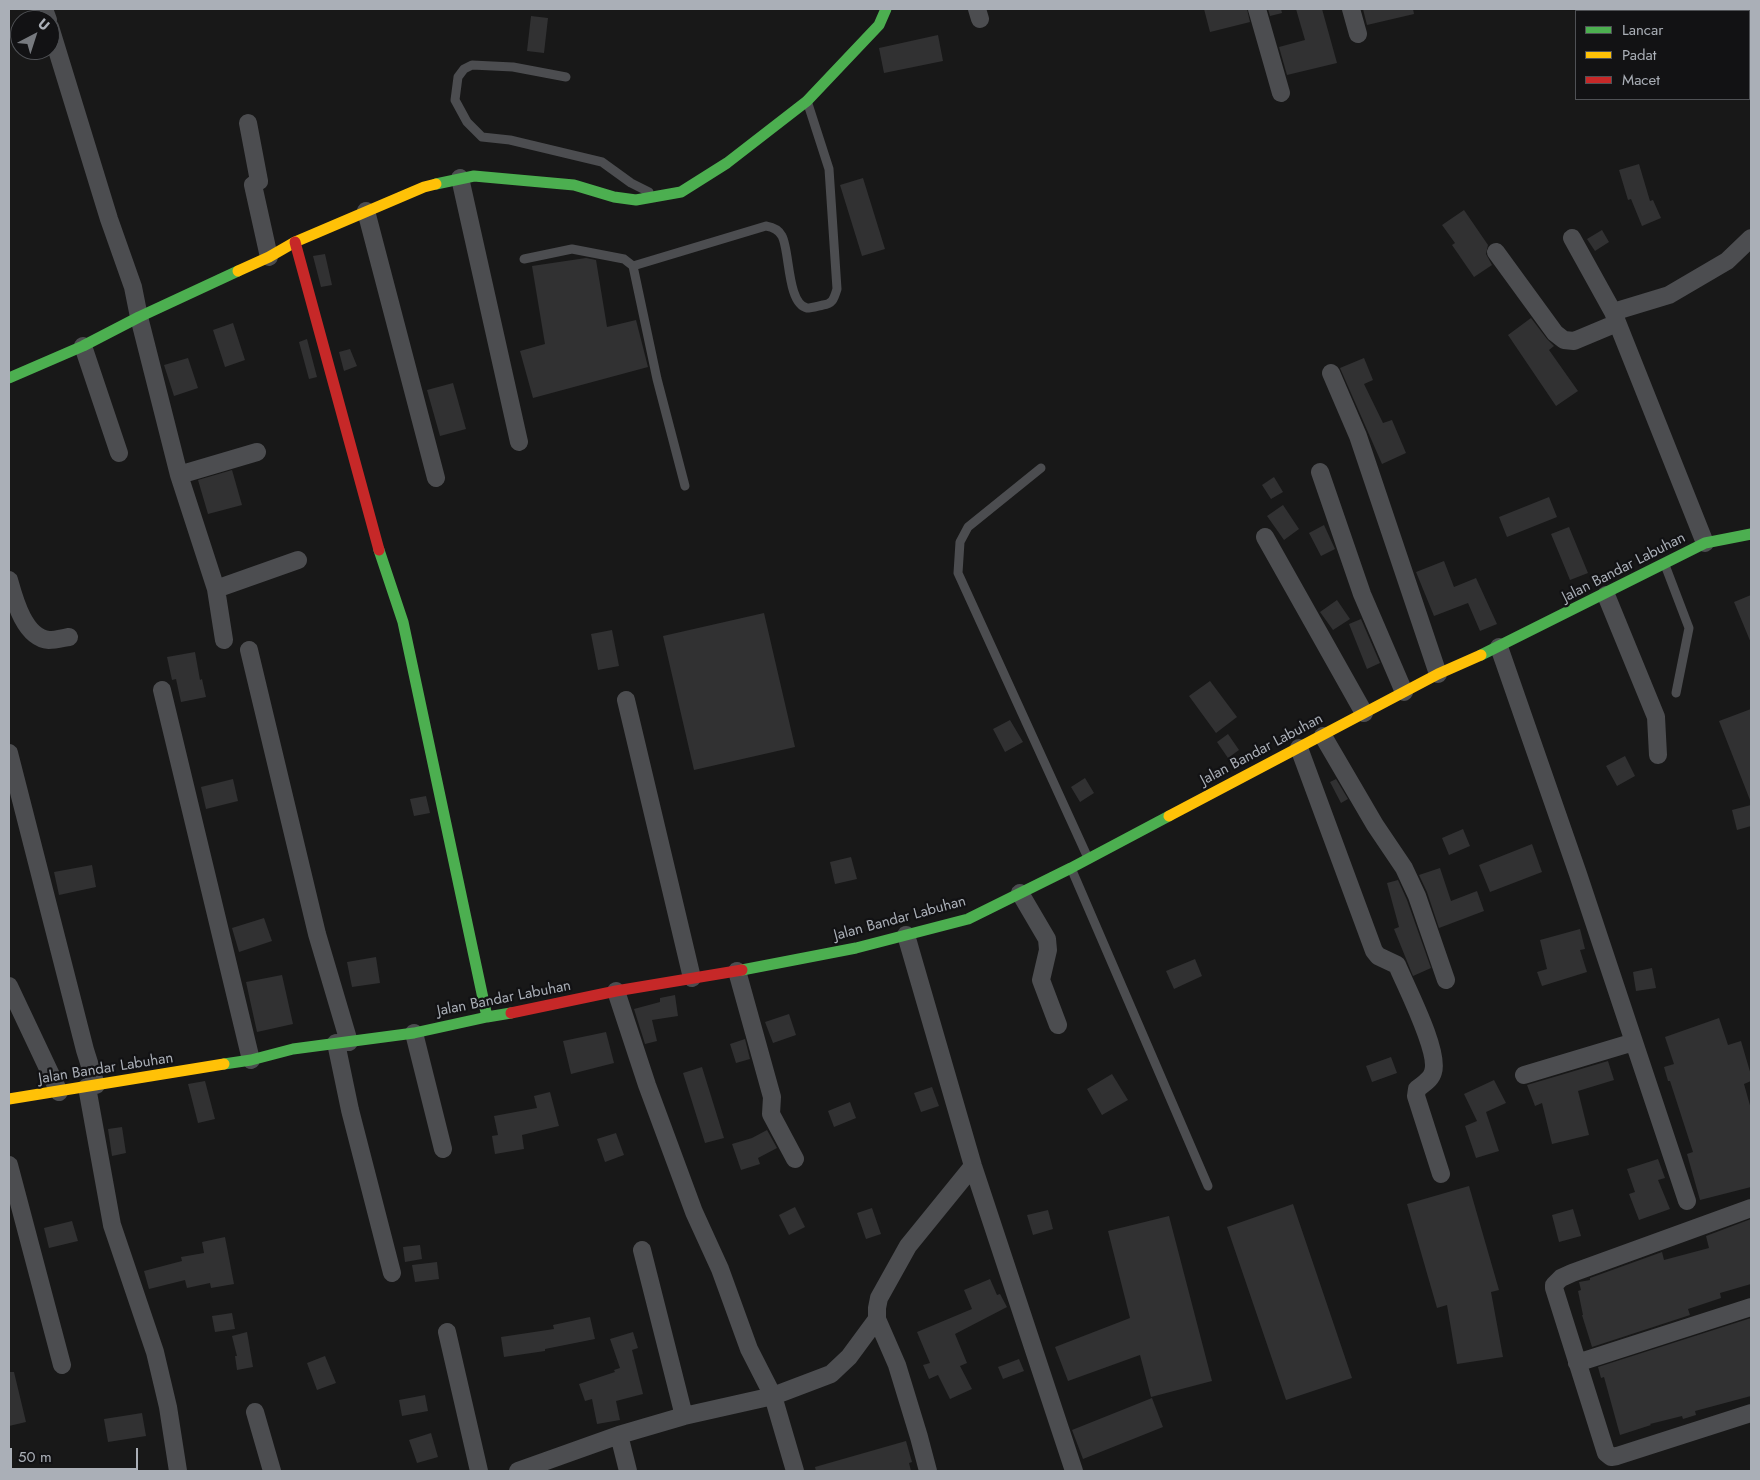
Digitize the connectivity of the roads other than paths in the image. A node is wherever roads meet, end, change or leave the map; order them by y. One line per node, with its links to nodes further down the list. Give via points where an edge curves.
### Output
1 (886, 9): 8 (main road, via 879,25)
2 (1257, 9): 7 (street)
3 (1351, 9): 4 (street)
4 (1358, 34)
5 (60, 60): 20 (street)
6 (566, 77): 11 (lane, via 513,67 472,64 458,76 455,100 467,122 482,137 510,140 602,162)
7 (1281, 93)
8 (807, 100): 11 (main road, via 706,178 681,192); 19 (lane, via 830,169 837,289 834,300 808,308 800,304 794,295 782,235 772,227 766,226)
9 (248, 123): 17 (street, via 259,181 253,185)
10 (460, 178): 11 (main road, via 474,176 574,185 636,200); 12 (main road, via 424,187); 25 (street)
11 (658, 197)
12 (366, 211): 15 (main road); 31 (street)
13 (1572, 238): 21 (street)
14 (1751, 238): 21 (street, via 1727,261 1670,295)
15 (295, 242): 17 (main road); 64 (main road, via 373,530 403,622)
16 (1496, 252): 21 (street, via 1555,333 1564,340 1574,341)
17 (269, 257): 20 (main road)
18 (524, 259): 19 (lane, via 572,249 624,259)
19 (633, 266): 32 (lane, via 657,379)
20 (139, 317): 22 (main road); 30 (street)
21 (1615, 318): 35 (street)
22 (83, 346): 24 (main road); 27 (street)
23 (1331, 373): 45 (street, via 1358,436)
24 (9, 378)
25 (520, 442)
26 (257, 452): 30 (street)
27 (119, 453)
28 (1041, 468): 55 (lane, via 968,527 960,542 958,574)
29 (1320, 472): 47 (street, via 1362,594)
30 (179, 475): 39 (street)
31 (436, 478)
32 (685, 486)
33 (1751, 534): 35 (main road, Jalan Bandar Labuhan)
34 (1265, 537): 50 (street)
35 (1706, 544): 37 (main road, Jalan Bandar Labuhan)
36 (298, 560): 39 (street)
37 (1664, 563): 40 (main road, Jalan Bandar Labuhan); 48 (lane, via 1689,628)
38 (9, 580): 41 (street, via 19,613 33,632 47,640)
39 (216, 590): 42 (street)
40 (1606, 595): 43 (main road, Jalan Bandar Labuhan); 54 (street, via 1656,717)
41 (69, 637)
42 (224, 640)
43 (1500, 647): 45 (main road, Jalan Bandar Labuhan); 67 (street)
44 (249, 650): 68 (street)
45 (1438, 674): 47 (main road, Jalan Bandar Labuhan)
46 (162, 690): 69 (street)
47 (1404, 692): 50 (main road, Jalan Bandar Labuhan)
48 (1676, 693)
49 (626, 700): 60 (street)
50 (1364, 713): 51 (main road, Jalan Bandar Labuhan)
51 (1323, 736): 52 (main road, Jalan Bandar Labuhan); 61 (street, via 1404,868)
52 (1299, 748): 55 (main road, Jalan Bandar Labuhan); 78 (street, via 1374,951 1397,965 1432,1047 1434,1072 1417,1089 1416,1096)
53 (9, 753): 71 (street)
54 (1658, 755)
55 (1089, 858): 56 (main road, Jalan Bandar Labuhan)
56 (1071, 868): 57 (main road, Jalan Bandar Labuhan); 79 (lane)
57 (1020, 893): 58 (main road, Jalan Bandar Labuhan, via 968,918); 65 (street, via 1047,939 1048,950 1041,980)
58 (906, 935): 59 (main road, Jalan Bandar Labuhan); 77 (street)
59 (737, 971): 60 (main road, Jalan Bandar Labuhan); 75 (street, via 772,1098 771,1114)
60 (692, 978): 63 (main road, Jalan Bandar Labuhan)
61 (1446, 980)
62 (9, 986): 72 (street)
63 (616, 991): 64 (main road, Jalan Bandar Labuhan); 89 (street, via 694,1212 720,1269 749,1350)
64 (487, 1017): 66 (main road, Jalan Bandar Labuhan)
65 (1058, 1025)
66 (414, 1033): 68 (main road, Jalan Bandar Labuhan); 74 (street)
67 (1634, 1042): 70 (street); 80 (street)
68 (343, 1043): 69 (main road, Jalan Bandar Labuhan, via 293,1049); 83 (street, via 350,1110)
69 (251, 1060): 71 (main road, Jalan Bandar Labuhan)
70 (1524, 1074)
71 (91, 1086): 72 (main road, Jalan Bandar Labuhan); 94 (street, via 112,1225 156,1352)
72 (59, 1092): 73 (main road, Jalan Bandar Labuhan)
73 (9, 1099)
74 (443, 1149)
75 (795, 1159)
76 (9, 1165): 88 (street)
77 (973, 1166): 85 (street, via 908,1246 879,1298); 101 (street)
78 (1441, 1174)
79 (1208, 1186)
80 (1687, 1201)
81 (1751, 1208): 87 (street, via 1572,1273 1556,1282 1555,1294)
82 (642, 1250): 92 (street)
83 (392, 1273)
84 (1751, 1307): 87 (street)
85 (877, 1319): 89 (street, via 849,1357 831,1374); 100 (street, via 897,1366)
86 (447, 1332): 96 (street)
87 (1578, 1364): 91 (street, via 1610,1457)
88 (62, 1365)
89 (773, 1396): 92 (street); 99 (street)
90 (255, 1412): 95 (street)
91 (1751, 1413)
92 (684, 1416): 93 (street)
93 (619, 1435): 97 (street); 98 (street)
94 (178, 1471)
95 (272, 1471)
96 (479, 1471)
97 (518, 1471)
98 (628, 1471)
99 (795, 1471)
100 (928, 1471)
101 (1074, 1471)

